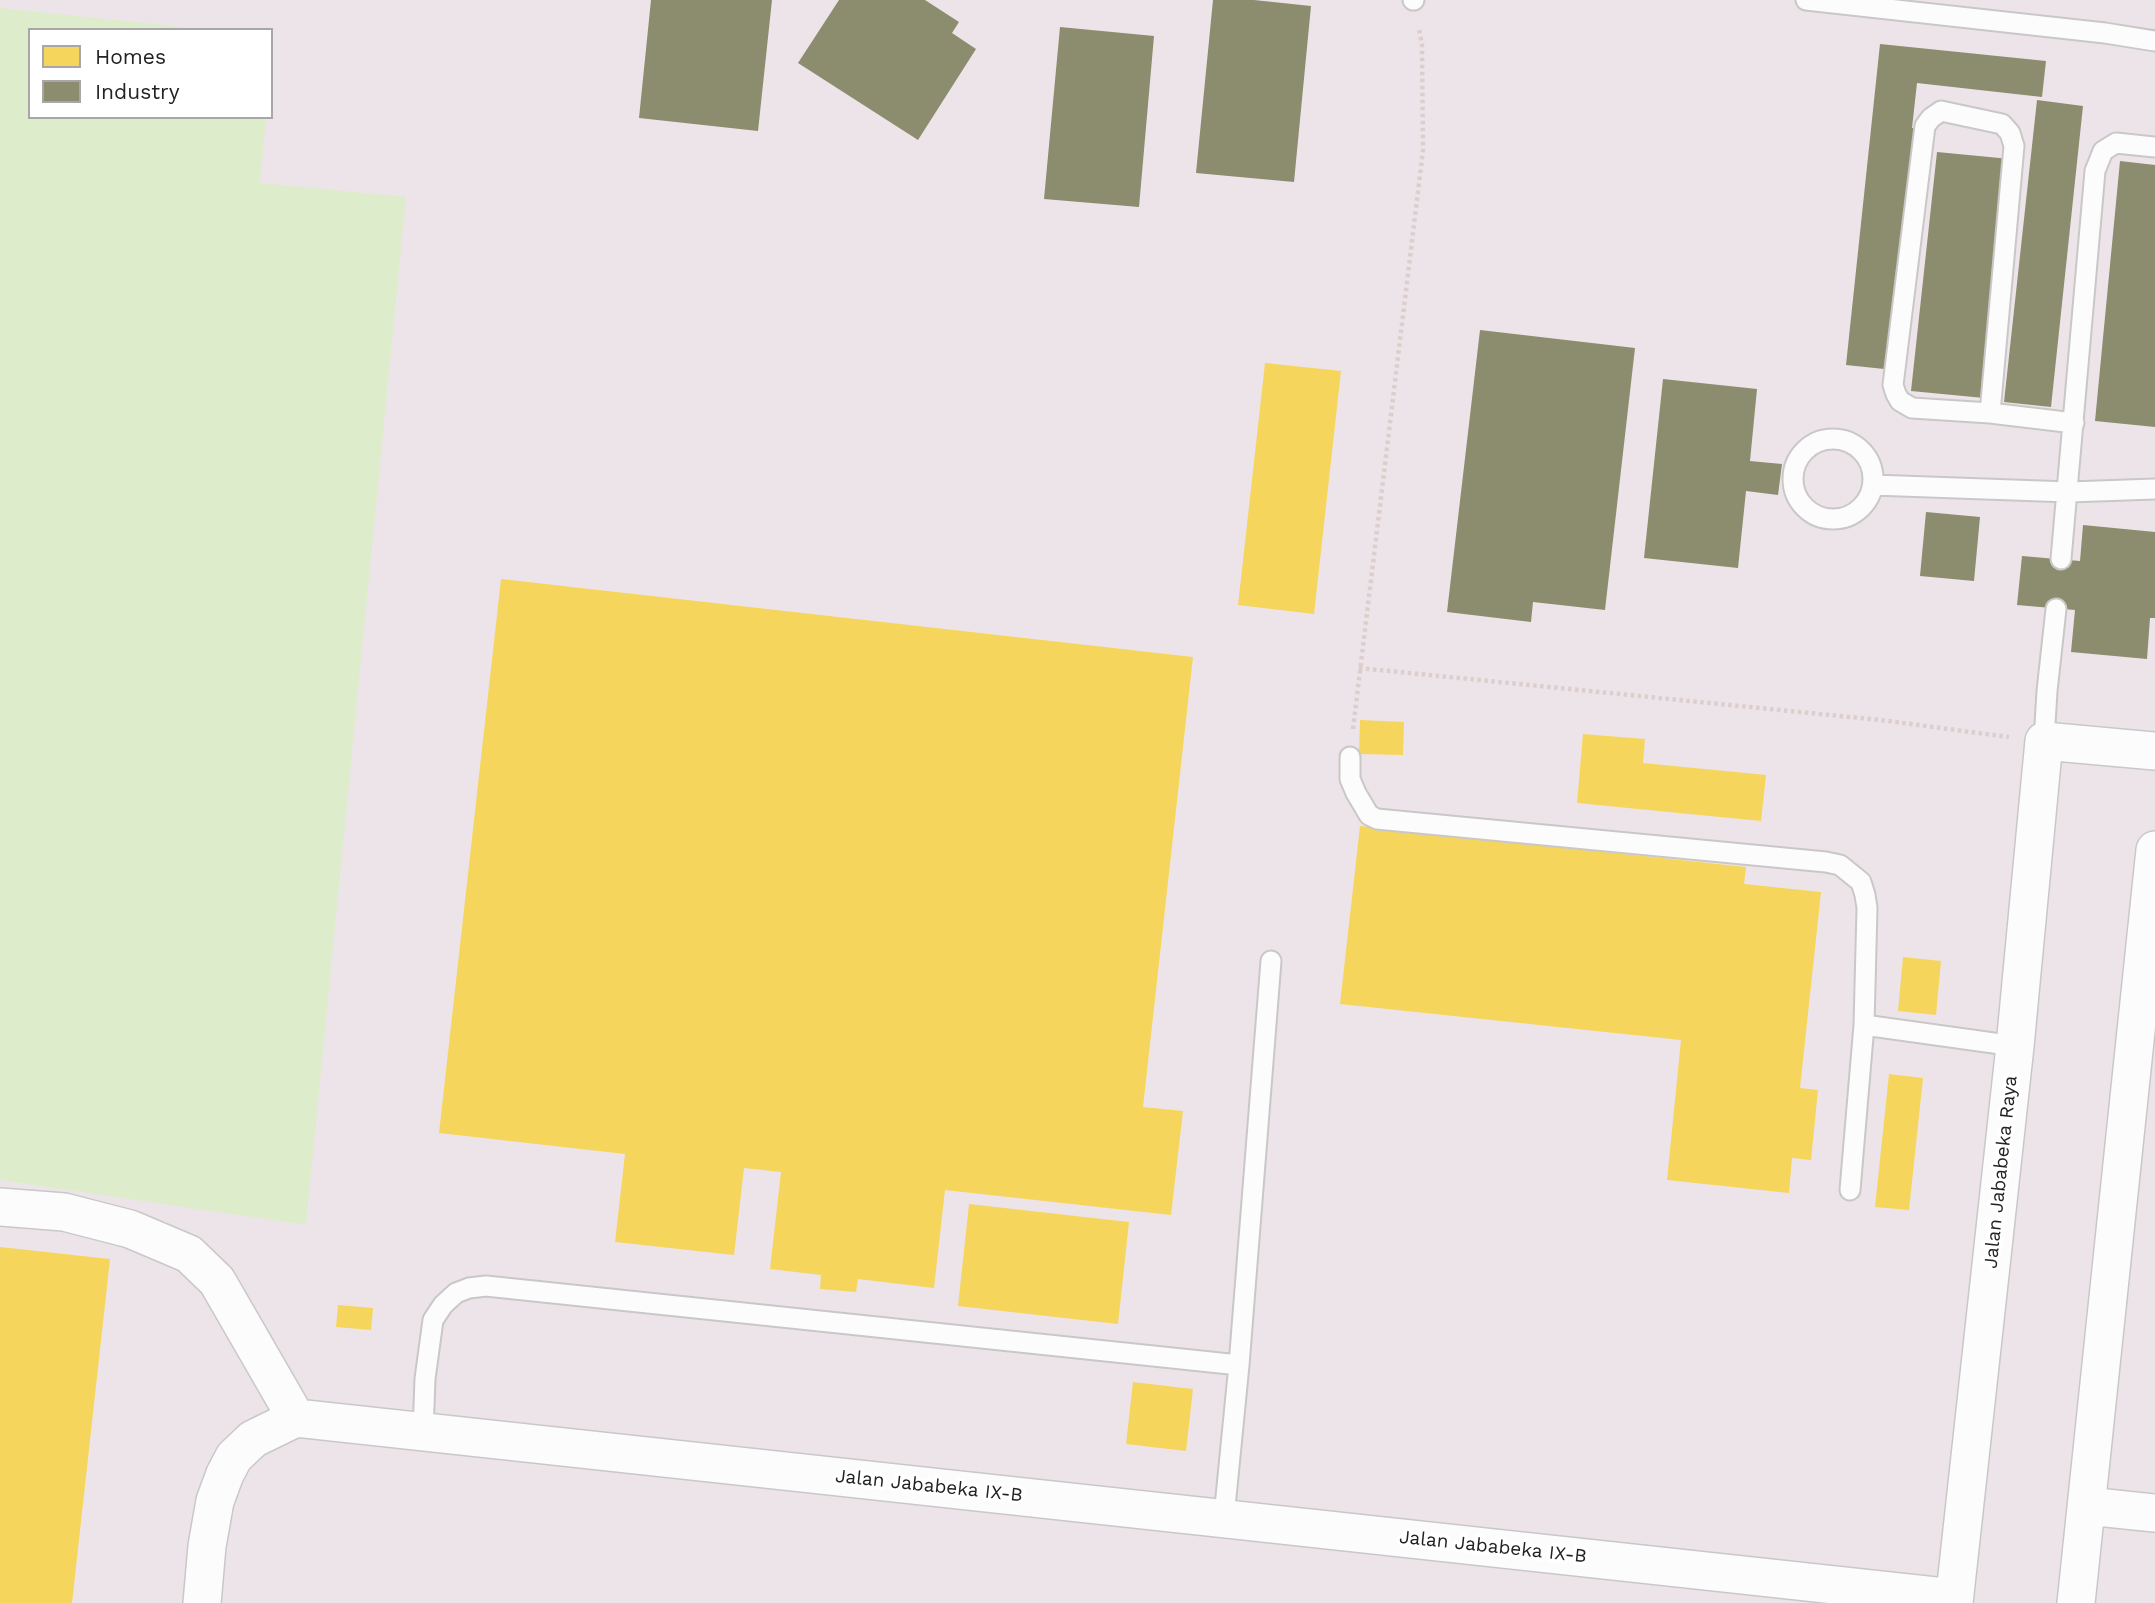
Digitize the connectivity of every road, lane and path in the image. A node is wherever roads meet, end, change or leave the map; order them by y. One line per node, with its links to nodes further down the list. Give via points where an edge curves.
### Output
1 (1414, 0): 12 (path, via 1422,45 1423,150)
2 (1806, 0): 3 (lane)
3 (2155, 41)
4 (2155, 147): 6 (lane, via 2116,143 2103,151 2095,171)
5 (1990, 413): 5 (lane, via 1912,408 1900,401 1893,385 1925,127 1941,111 2002,124 2014,146); 6 (lane)
6 (2074, 423): 9 (lane)
7 (1873, 485): 7 (lane, via 1866,503 1856,512 1831,520 1806,509 1798,498 1794,473 1798,460 1816,442 1843,439 1865,454); 9 (lane)
8 (2155, 489): 9 (lane)
9 (2068, 492): 10 (lane)
10 (2062, 559)
11 (2056, 609): 13 (lane)
12 (1359, 668): 13 (path, via 1880,720); 15 (path)
13 (2044, 741): 14 (street); 19 (street, Jalan Jababeka Raya)
14 (2155, 751)
15 (1350, 757): 18 (lane, via 1350,779 1356,793 1369,815 1377,819 1840,865 1861,882 1867,908)
16 (2155, 850): 25 (street)
17 (1271, 961): 22 (lane)
18 (1864, 1026): 19 (lane); 20 (lane)
19 (2015, 1046): 28 (street, Jalan Jababeka Raya)
20 (1850, 1190)
21 (0, 1207): 23 (street, via 64,1212 130,1229 189,1254 217,1281)
22 (1239, 1364): 24 (lane, via 486,1286 456,1293 433,1321); 27 (lane)
23 (296, 1418): 24 (street, Jalan Jababeka IX-B); 29 (street, via 253,1439 234,1457 225,1474 215,1501)
24 (422, 1433): 27 (street, Jalan Jababeka IX-B)
25 (2087, 1506): 26 (street); 30 (street)
26 (2155, 1513)
27 (1224, 1517): 28 (street, Jalan Jababeka IX-B)
28 (1954, 1601)
29 (202, 1603)
30 (2076, 1603)

